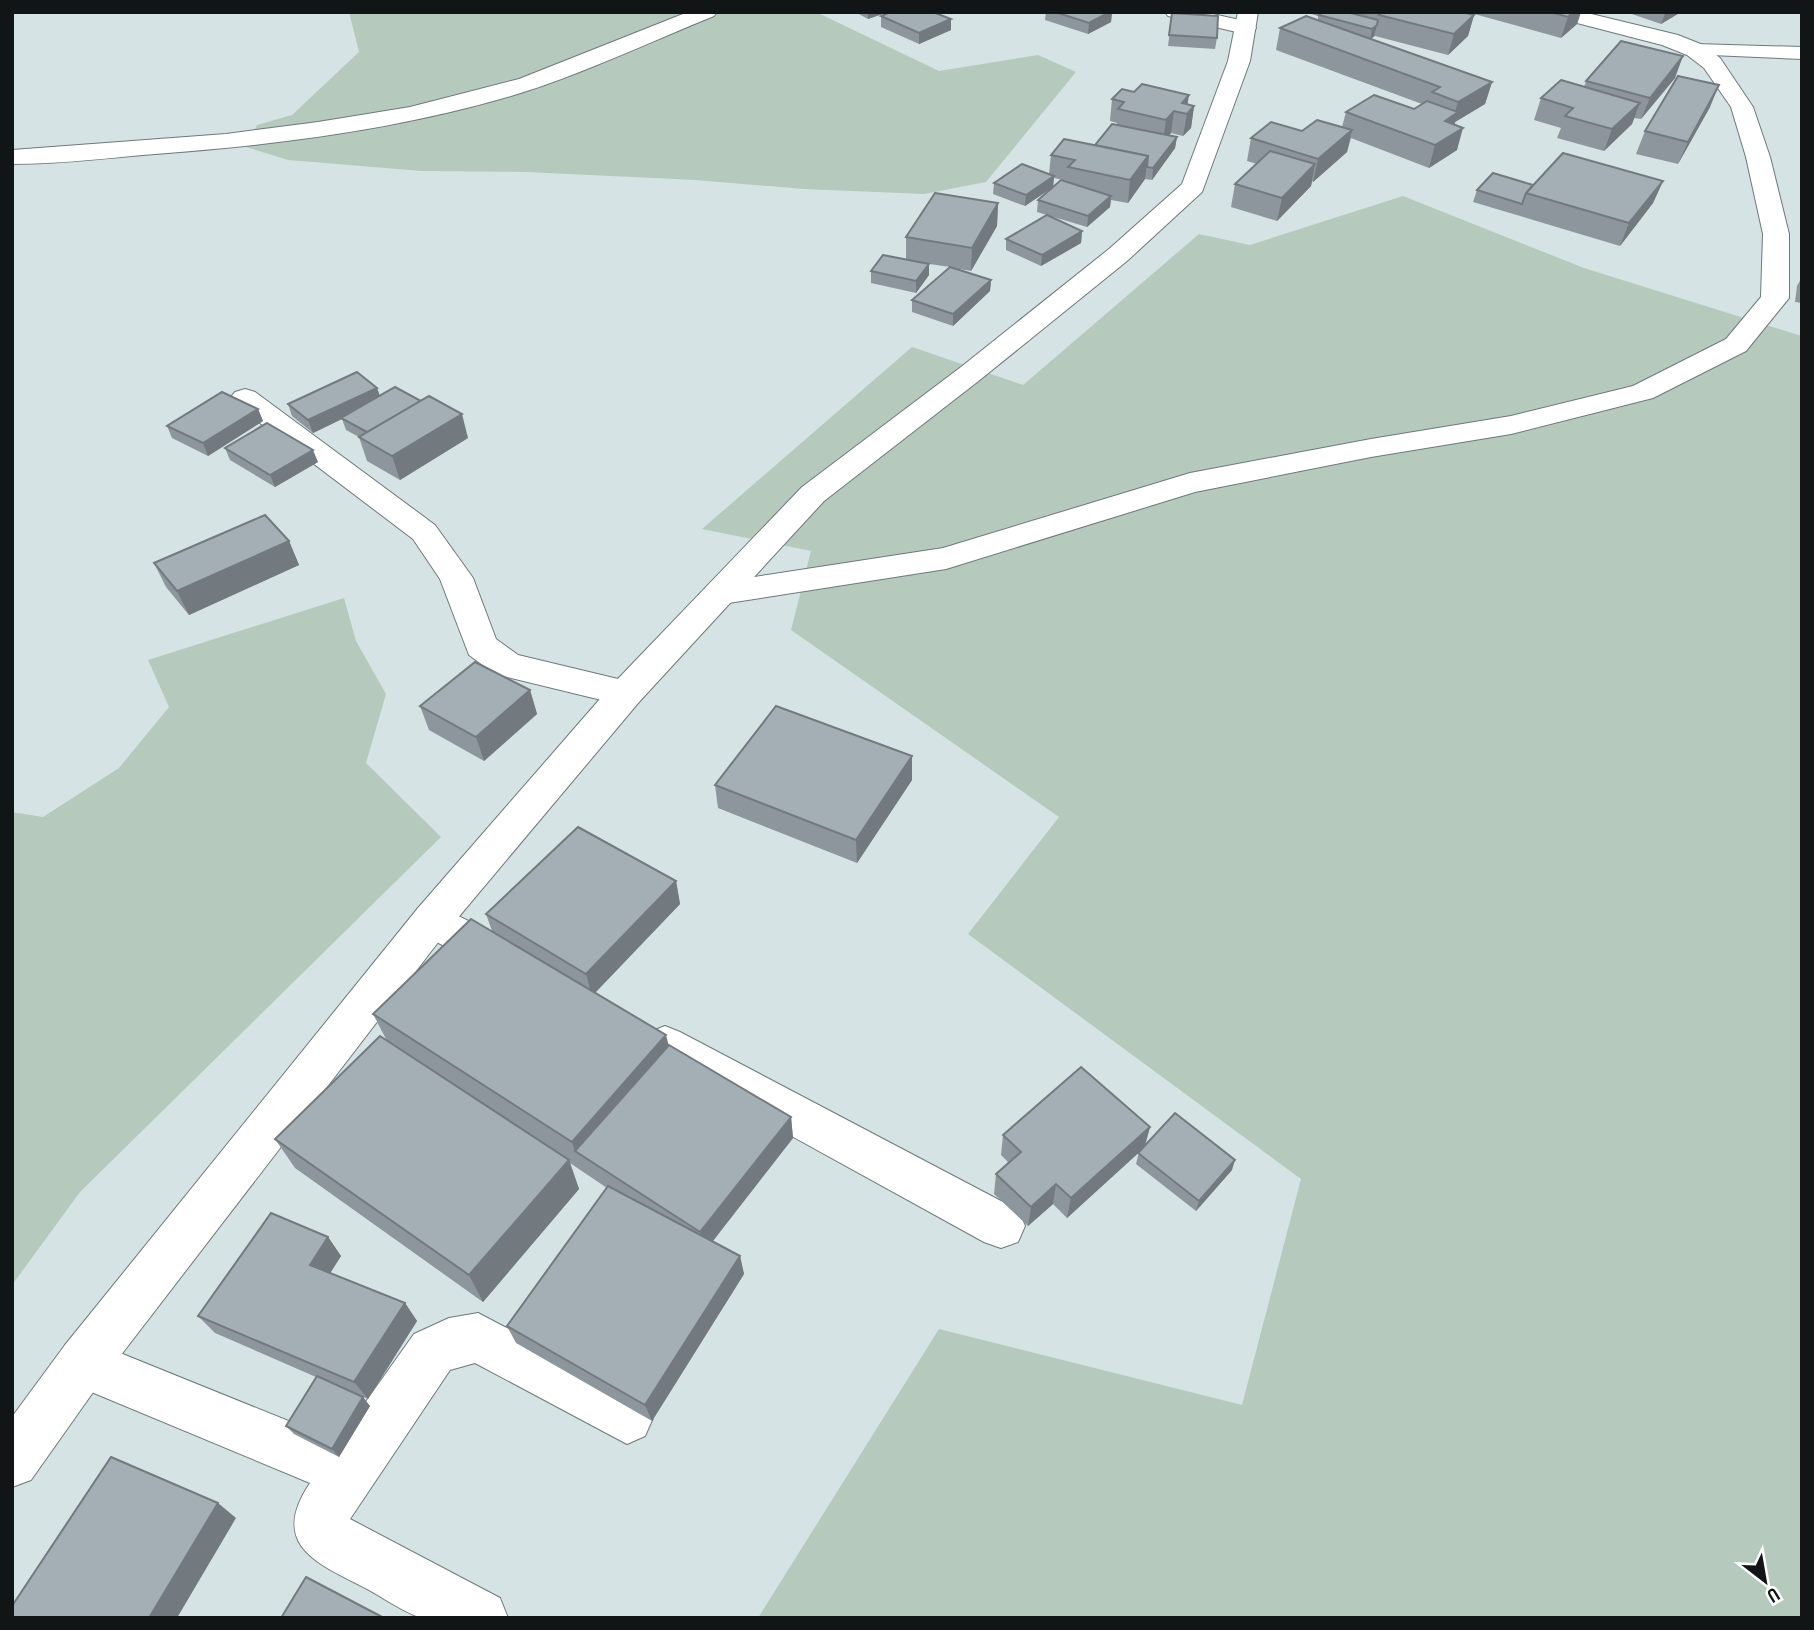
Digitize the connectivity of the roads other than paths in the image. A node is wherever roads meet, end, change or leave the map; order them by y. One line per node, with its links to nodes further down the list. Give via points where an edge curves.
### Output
1 (707, 12): 8 (street, via 550,76 443,106 263,137)
2 (1175, 12): 5 (street)
3 (1557, 12): 4 (street)
4 (1590, 15): 6 (street)
5 (1246, 20): 10 (street, via 1239,61 1193,187 1118,255 813,494)
6 (1696, 50): 7 (lane); 10 (street, via 1712,63 1742,107 1776,234 1775,299 1736,345 1643,392 1511,425 1190,483 946,558)
7 (1802, 53)
8 (12, 157)
9 (245, 398): 11 (street, via 424,532 456,578 481,646 507,665)
10 (722, 593): 11 (street)
11 (626, 693): 12 (street)
12 (432, 920): 13 (street); 16 (street)
13 (541, 978)
14 (626, 1024): 15 (street)
15 (1000, 1226)
16 (83, 1363): 18 (street); 19 (street)
17 (627, 1418): 19 (street, via 478,1338 449,1342 432,1352)
18 (12, 1461)
19 (348, 1472): 20 (street, via 324,1509 322,1532)
20 (480, 1618)

